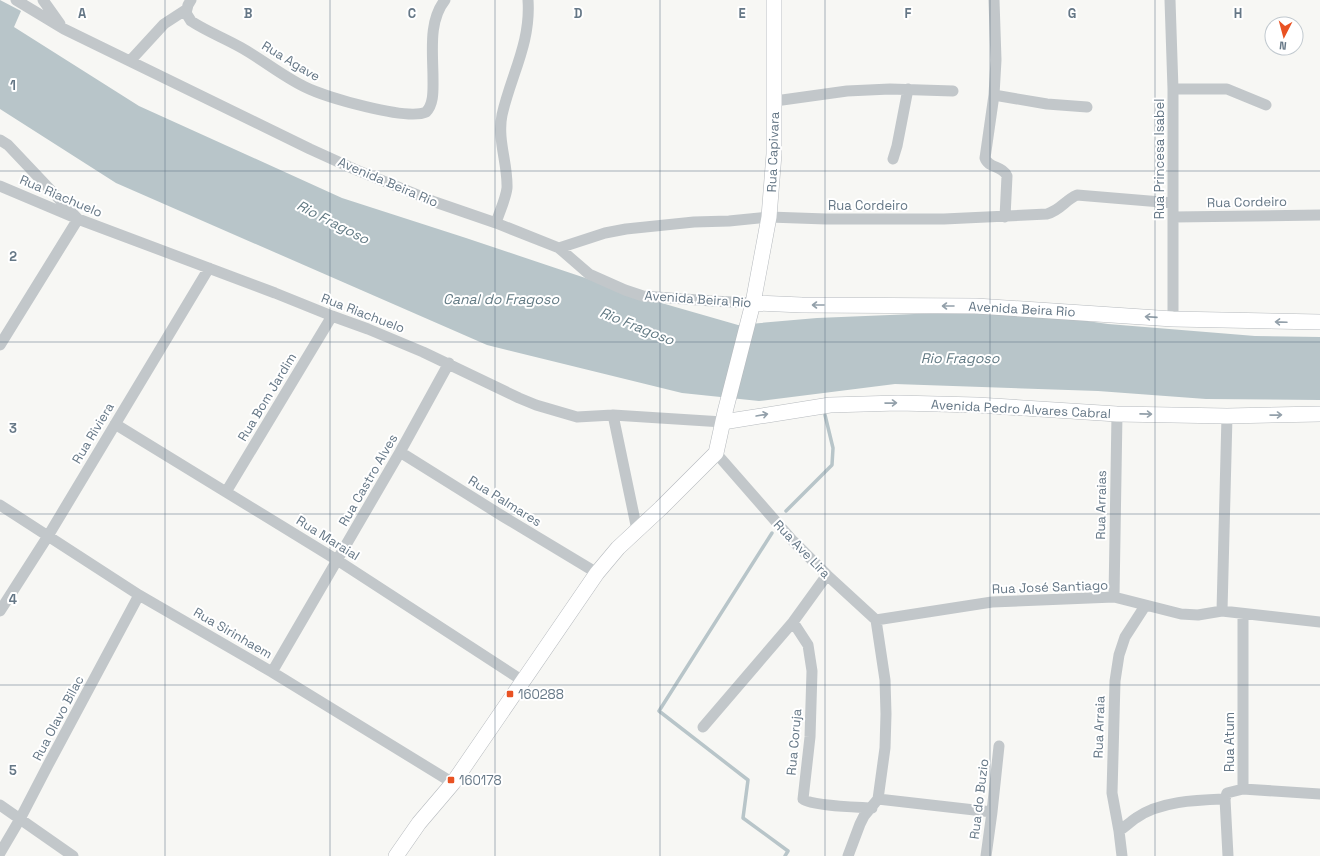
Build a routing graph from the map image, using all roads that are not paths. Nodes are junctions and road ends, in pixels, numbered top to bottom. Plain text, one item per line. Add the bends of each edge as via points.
1 (43, 0) edge
2 (446, 0) edge
3 (528, 0) edge
4 (774, 0) edge
5 (994, 0) edge
6 (1170, 0) edge
7 (20, 2) edge
8 (189, 5) edge
9 (64, 29) junction
10 (130, 61) junction
11 (908, 89) junction
12 (1173, 89) junction
13 (953, 91) dead end
14 (994, 95) junction
15 (775, 101) junction
16 (1266, 105) dead end
17 (1087, 107) dead end
18 (0, 140) edge
19 (893, 159) dead end
20 (0, 186) edge
21 (1173, 203) junction
22 (1320, 215) edge
23 (769, 217) junction
24 (1005, 217) junction
25 (1174, 217) junction
26 (78, 219) junction
27 (496, 223) junction
28 (559, 248) junction
29 (209, 268) junction
30 (753, 303) junction
31 (332, 316) junction
32 (1173, 319) junction
33 (1320, 322) edge
34 (0, 345) edge
35 (448, 364) junction
36 (1117, 414) junction
37 (1320, 414) edge
38 (613, 416) junction
39 (1227, 416) junction
40 (724, 417) junction
41 (115, 424) junction
42 (400, 452) junction
43 (716, 453) junction
44 (226, 492) junction
45 (0, 505) edge
46 (637, 530) junction
47 (48, 536) junction
48 (337, 560) junction
49 (596, 572) junction
50 (827, 575) junction
51 (139, 596) junction
52 (1114, 598) junction
53 (1145, 606) junction
54 (0, 611) edge
55 (1222, 611) junction
56 (1243, 614) junction
57 (876, 620) junction
58 (793, 622) junction
59 (1320, 622) edge
60 (272, 672) junction
61 (523, 681) junction
62 (703, 727) dead end
63 (998, 746) dead end
64 (453, 783) junction
65 (1243, 789) junction
66 (1320, 794) edge
67 (1225, 799) junction
68 (875, 804) junction
69 (0, 805) edge
70 (992, 812) junction
71 (20, 819) junction
72 (1119, 832) junction
73 (0, 852) edge
74 (73, 856) edge
75 (396, 856) edge
76 (848, 856) edge
77 (986, 856) edge
78 (1122, 856) edge
79 (1228, 856) edge

1 - 9 street, Avenida Beira Rio
2 - 8 street, Rua Agave via 437,13 433,31 433,86 429,109 416,114 382,110 317,93 294,82 242,48 193,23 186,16
3 - 27 street via 529,17 523,48 502,116 500,138 507,189
4 - 15 main road, Rua Capivara
5 - 14 street
6 - 12 street, Rua Princesa Isabel
7 - 9 street, Avenida Beira Rio
8 - 10 street via 164,24
9 - 10 street, Avenida Beira Rio
10 - 27 street, Avenida Beira Rio via 348,166 435,202
11 - 13 street
11 - 15 street via 847,91
11 - 19 street
12 - 16 street via 1227,89
12 - 21 street, Rua Princesa Isabel
14 - 17 street via 1048,104
14 - 24 street via 985,158 987,163 1004,171 1007,176
15 - 23 main road, Rua Capivara
18 - 26 street via 13,150
20 - 26 street, Rua Riachuelo
21 - 24 street, Rua Cordeiro via 1078,194 1058,210 1047,214
21 - 25 street, Rua Princesa Isabel
22 - 25 street, Rua Cordeiro
23 - 24 street, Rua Cordeiro
23 - 28 street, Rua Cordeiro via 626,229
23 - 30 main road, Rua Capivara
25 - 32 street, Rua Princesa Isabel
26 - 29 street, Rua Riachuelo
26 - 34 street
27 - 28 street, Avenida Beira Rio
28 - 30 street, Avenida Beira Rio via 589,274 643,296
29 - 31 street, Rua Riachuelo
29 - 41 street, Rua Riviera
32 -> 30 main road, Avenida Beira Rio via 976,306
30 - 40 main road
31 - 35 street, Rua Riachuelo
31 - 44 street, Rua Bom Jardim
33 -> 32 main road, Avenida Beira Rio
35 - 38 street, Rua Riachuelo via 536,405 577,417
35 - 42 street, Rua Castro Alves
36 -> 39 main road, Avenida Pedro Alvares Cabral
40 -> 36 main road, Avenida Pedro Alvares Cabral via 830,404 898,403
36 - 52 street, Rua Arraias
39 -> 37 main road, Avenida Pedro Alvares Cabral
38 - 40 street, Rua Riachuelo
38 - 46 street
39 - 55 street
40 - 43 main road
41 - 44 street, Rua Maraial
41 - 47 street, Rua Riviera
42 - 48 street, Rua Castro Alves
42 - 49 street, Rua Palmares
43 - 46 main road
43 - 50 street, Rua Ave Lira via 777,525
44 - 48 street, Rua Maraial
45 - 47 street, Rua Sirinhaem
46 - 49 main road
47 - 51 street, Rua Sirinhaem
47 - 54 street, Rua Riviera
48 - 60 street, Rua Castro Alves
48 - 61 street, Rua Maraial
49 - 61 main road
50 - 57 street, Rua Ave Lira
50 - 58 street
51 - 60 street, Rua Sirinhaem
51 - 71 street, Rua Olavo Bilac
52 - 53 street, Rua José Santiago
52 - 57 street, Rua José Santiago via 992,602
53 - 55 street, Rua José Santiago via 1191,615
53 - 72 street, Rua Arraia via 1125,637 1115,681 1111,781
55 - 56 street, Rua José Santiago
56 - 59 street, Rua José Santiago
56 - 65 street, Rua Atum
57 - 68 street via 885,680 886,714 884,748
58 - 62 street
58 - 68 street, Rua Coruja via 808,645 812,671 810,737 803,799 827,804
60 - 64 street, Rua Sirinhaem
61 - 64 main road
63 - 70 street, Rua do Buzio
64 - 75 main road
65 - 66 street
65 - 67 street, Rua Atum via 1227,792
67 - 72 street via 1192,801 1157,808 1137,817
67 - 79 street
68 - 70 street
68 - 76 street via 864,816
69 - 71 street
70 - 77 street, Rua do Buzio
71 - 73 street, Rua Olavo Bilac
71 - 74 street
72 - 78 street, Rua Arraia

